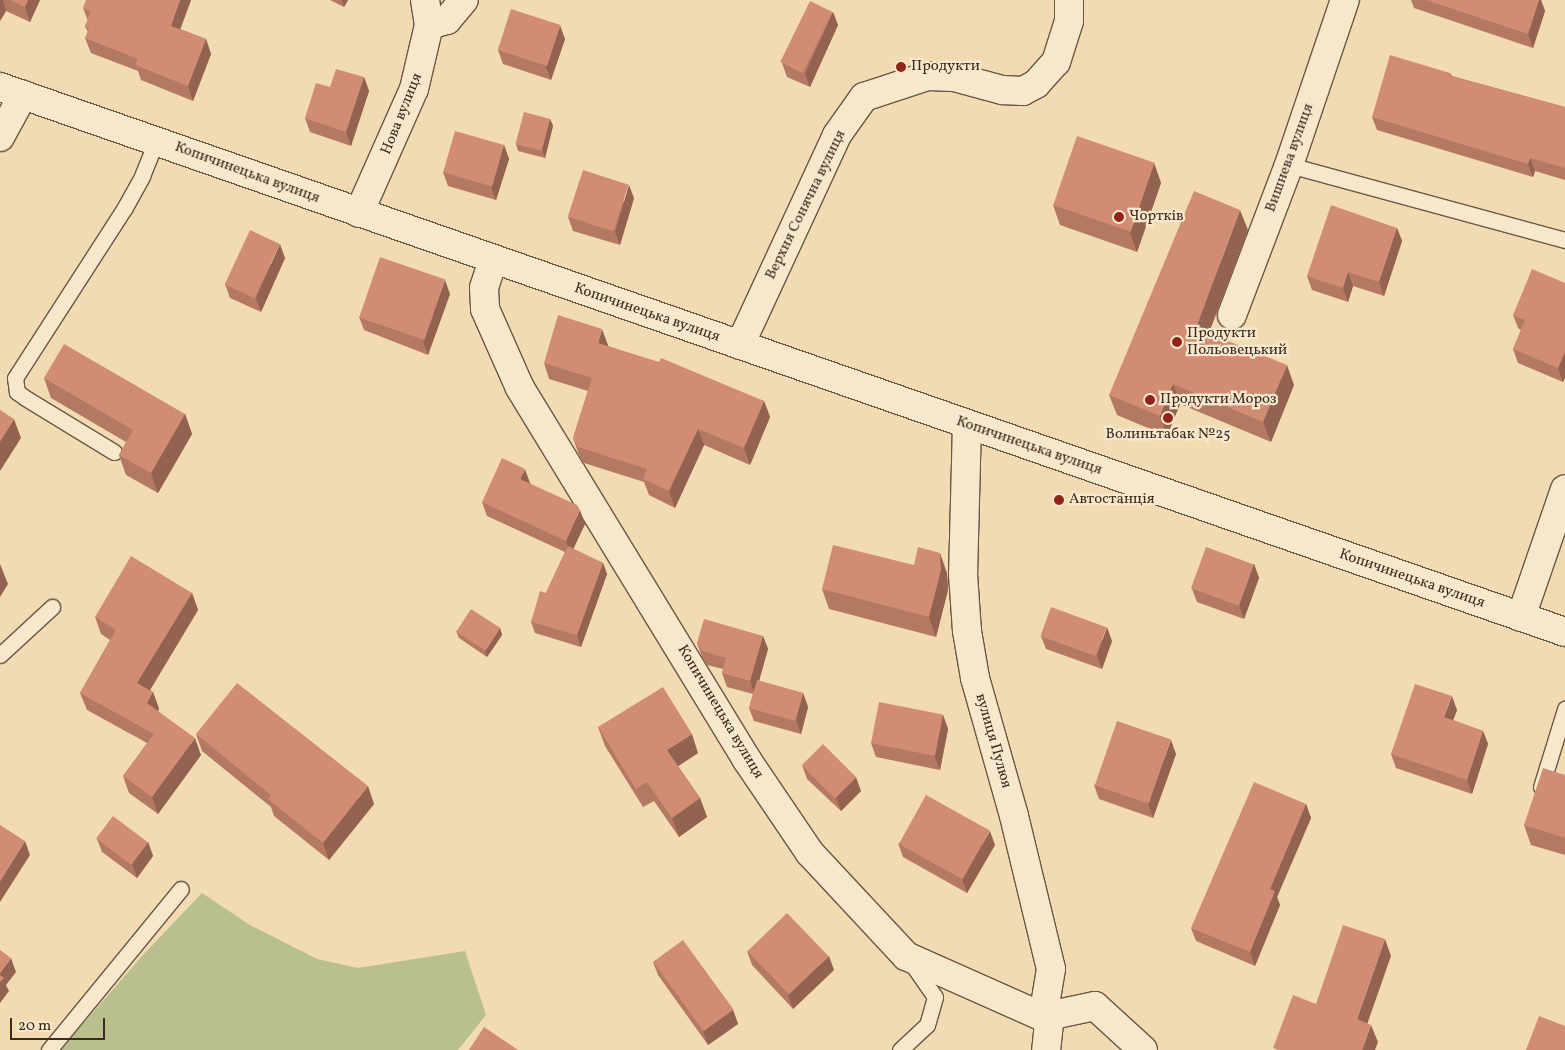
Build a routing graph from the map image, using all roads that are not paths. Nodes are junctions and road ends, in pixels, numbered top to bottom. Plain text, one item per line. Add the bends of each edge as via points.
1 (464, 0) edge
2 (1068, 0) edge
3 (1345, 0) edge
4 (427, 12) edge
5 (12, 91) edge
6 (0, 138) edge
7 (156, 140) junction
8 (1289, 165) junction
9 (359, 213) junction
10 (1565, 240) edge
11 (494, 260) junction
12 (1232, 315) dead end
13 (740, 345) junction
14 (968, 424) junction
15 (114, 452) dead end
16 (1565, 489) edge
17 (52, 607) dead end
18 (1521, 617) junction
19 (1565, 632) edge
20 (0, 655) edge
21 (1565, 709) edge
22 (1538, 798) edge
23 (181, 889) dead end
24 (906, 956) junction
25 (1043, 1017) junction
26 (49, 1050) edge
27 (900, 1050) edge
28 (1046, 1050) edge
29 (1143, 1050) edge

1 - 4 street, Нова вулиця via 447,20
2 - 13 street, Верхня Сонячна вулиця via 1069,21 1056,62 1041,79 1023,90 1002,90 954,78 928,76 864,97 837,135
3 - 8 street, Вишнева вулиця
4 - 9 street, Нова вулиця via 414,89
5 - 6 street
5 - 7 street, Копичинецька вулиця
7 - 9 street, Копичинецька вулиця
7 - 15 lane via 124,209 15,378 14,385 24,397
8 - 10 lane
8 - 12 street, Вишнева вулиця
9 - 11 street, Копичинецька вулиця
11 - 13 street, Копичинецька вулиця
11 - 24 street, Копичинецька вулиця via 484,288 486,309 520,388 747,760 810,854
13 - 14 street, Копичинецька вулиця
14 - 18 street, Копичинецька вулиця
14 - 25 street, вулиця Пулюя via 963,574 967,631 975,678 1052,969
16 - 18 street
17 - 20 lane
18 - 19 street, Копичинецька вулиця
21 - 22 lane
23 - 26 lane
24 - 25 street, Копичинецька вулиця
24 - 27 lane via 935,997 927,1026
25 - 28 street, вулиця Пулюя via 1049,1022
25 - 29 street via 1095,1006

